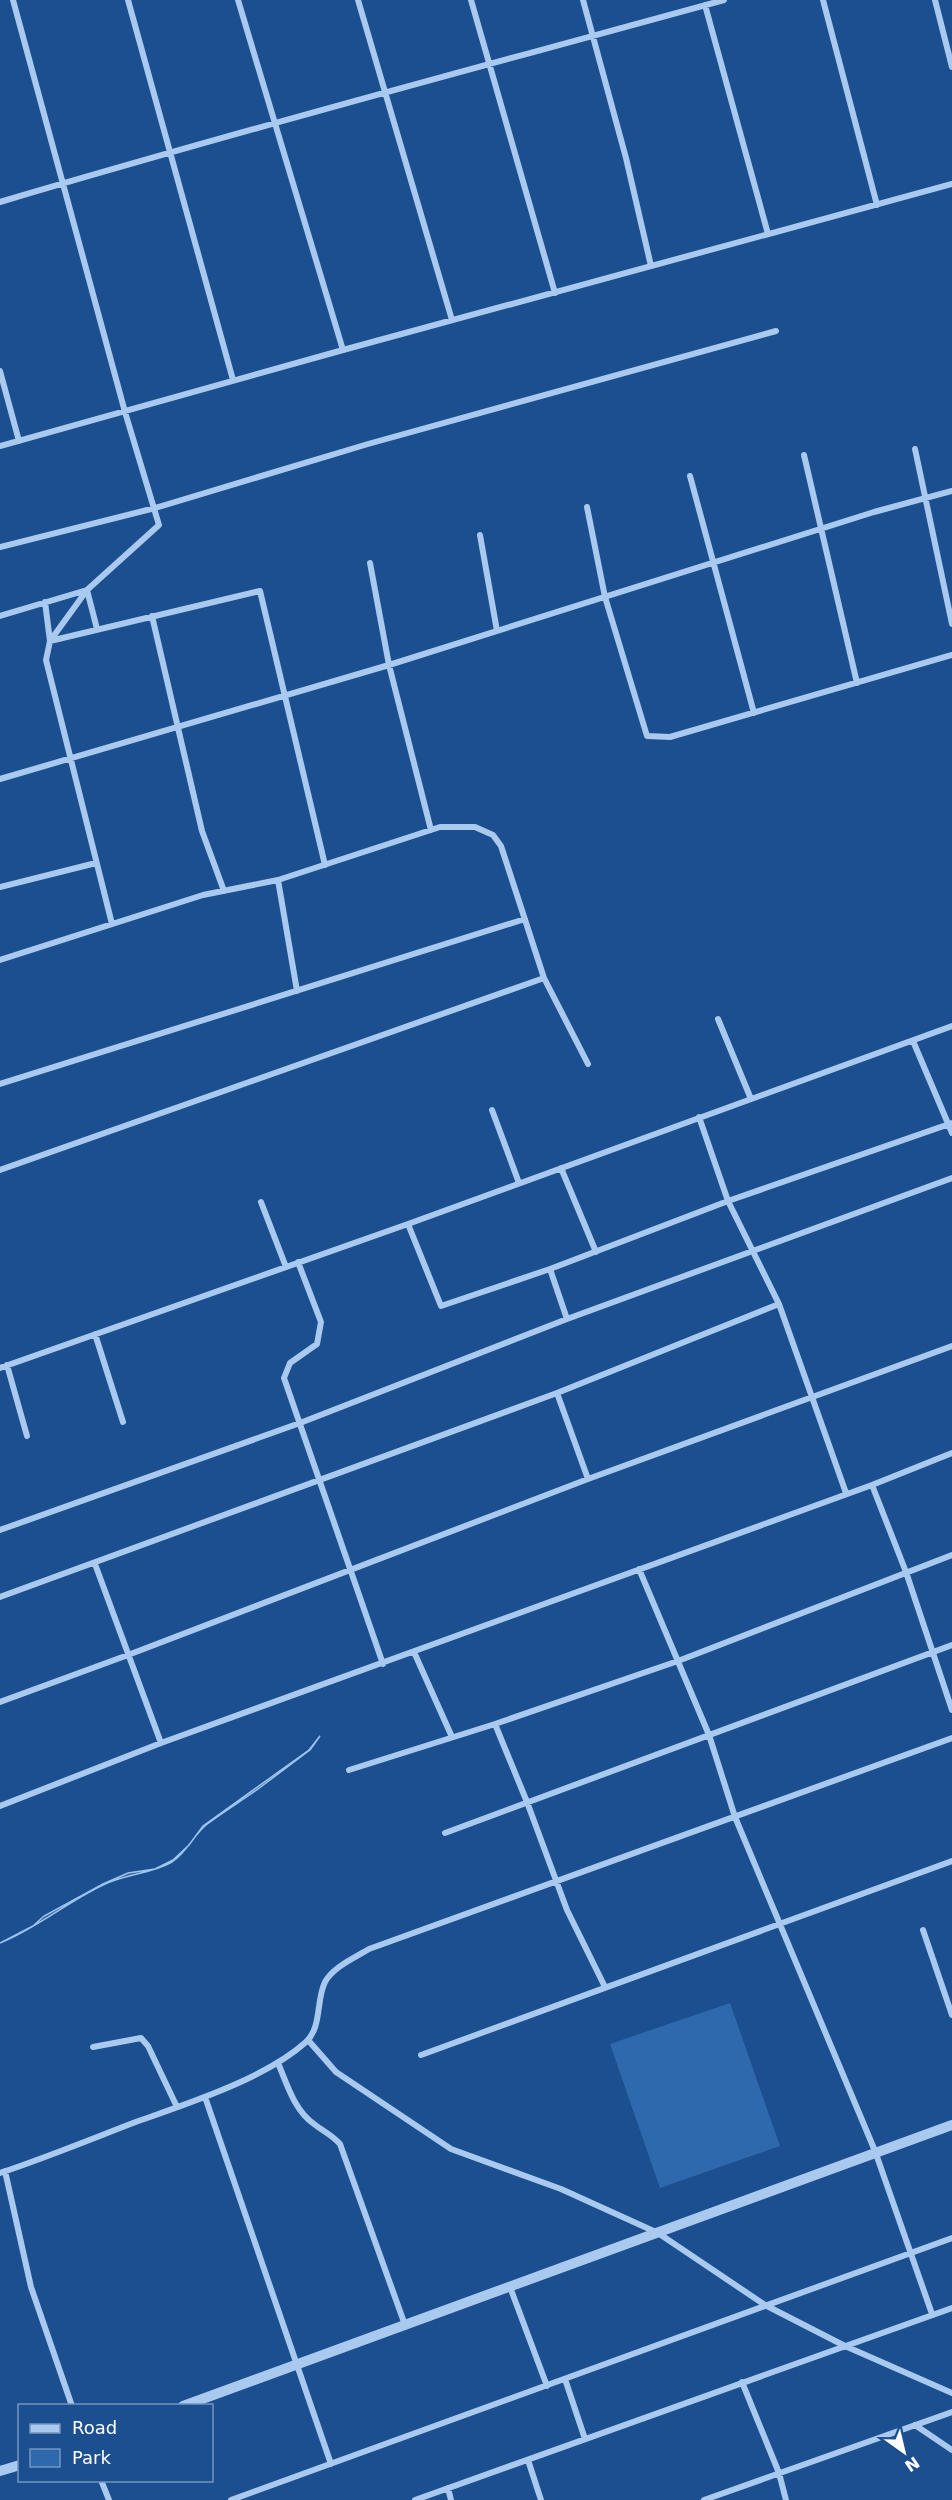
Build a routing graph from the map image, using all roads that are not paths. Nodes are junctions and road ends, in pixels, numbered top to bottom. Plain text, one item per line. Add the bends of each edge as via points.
1 (13, 0) edge
2 (128, 0) edge
3 (238, 0) edge
4 (358, 0) edge
5 (471, 0) edge
6 (583, 0) edge
7 (724, 0) edge
8 (823, 0) edge
9 (935, 0) edge
10 (705, 5) junction
11 (593, 36) junction
12 (951, 56) edge
13 (489, 65) junction
14 (952, 67) edge
15 (386, 94) junction
16 (276, 122) junction
17 (169, 153) junction
18 (63, 183) junction
19 (952, 184) edge
20 (0, 202) edge
21 (877, 205) junction
22 (768, 234) junction
23 (651, 266) junction
24 (555, 293) junction
25 (452, 320) junction
26 (776, 332) dead end
27 (343, 350) junction
28 (0, 371) edge
29 (233, 380) junction
30 (125, 412) junction
31 (19, 441) junction
32 (0, 446) edge
33 (915, 448) dead end
34 (804, 455) dead end
35 (690, 476) dead end
36 (952, 491) edge
37 (925, 498) junction
38 (586, 507) dead end
39 (155, 508) junction
40 (821, 528) junction
41 (480, 535) dead end
42 (0, 547) edge
43 (370, 563) dead end
44 (712, 563) junction
45 (87, 590) junction
46 (605, 597) junction
47 (45, 602) junction
48 (0, 616) edge
49 (152, 616) junction
50 (952, 624) edge
51 (97, 630) junction
52 (497, 630) junction
53 (50, 641) junction
54 (952, 655) edge
55 (389, 664) junction
56 (857, 683) junction
57 (284, 696) junction
58 (754, 712) junction
59 (177, 728) junction
60 (72, 760) junction
61 (0, 779) edge
62 (431, 830) junction
63 (96, 863) junction
64 (326, 865) junction
65 (278, 880) junction
66 (0, 887) edge
67 (224, 891) junction
68 (525, 919) junction
69 (111, 924) junction
70 (0, 960) edge
71 (544, 978) junction
72 (297, 991) junction
73 (718, 1019) dead end
74 (952, 1026) edge
75 (913, 1041) junction
76 (588, 1064) dead end
77 (0, 1084) edge
78 (751, 1099) junction
79 (492, 1110) dead end
80 (699, 1118) junction
81 (950, 1124) edge
82 (952, 1133) edge
83 (561, 1168) junction
84 (0, 1170) edge
85 (952, 1178) edge
86 (519, 1184) junction
87 (728, 1201) junction
88 (261, 1202) dead end
89 (408, 1224) junction
90 (753, 1251) junction
91 (596, 1252) junction
92 (298, 1262) junction
93 (286, 1267) junction
94 (550, 1269) junction
95 (779, 1304) junction
96 (567, 1319) junction
97 (95, 1334) junction
98 (952, 1346) edge
99 (8, 1365) junction
100 (0, 1368) edge
101 (557, 1394) junction
102 (813, 1397) junction
103 (123, 1422) dead end
104 (300, 1423) junction
105 (27, 1436) dead end
106 (952, 1453) edge
107 (588, 1479) junction
108 (320, 1480) junction
109 (872, 1485) junction
110 (846, 1493) junction
111 (0, 1530) edge
112 (952, 1555) edge
113 (95, 1564) junction
114 (639, 1569) junction
115 (350, 1570) junction
116 (906, 1572) junction
117 (0, 1597) edge
118 (952, 1645) edge
119 (414, 1652) junction
120 (933, 1652) junction
121 (128, 1655) junction
122 (678, 1661) junction
123 (383, 1664) junction
124 (0, 1702) edge
125 (952, 1710) edge
126 (495, 1724) junction
127 (709, 1735) junction
128 (452, 1737) junction
129 (952, 1738) edge
130 (161, 1743) junction
131 (349, 1770) dead end
132 (527, 1803) junction
133 (0, 1806) edge
134 (735, 1817) junction
135 (445, 1833) dead end
136 (952, 1861) edge
137 (557, 1882) junction
138 (780, 1924) junction
139 (923, 1930) dead end
140 (605, 1987) junction
141 (952, 2014) edge
142 (308, 2040) junction
143 (93, 2047) dead end
144 (421, 2055) dead end
145 (278, 2063) junction
146 (205, 2097) junction
147 (177, 2107) junction
148 (952, 2125) edge
149 (875, 2151) junction
150 (2, 2172) edge
151 (658, 2233) junction
152 (952, 2238) edge
153 (909, 2253) junction
154 (510, 2287) junction
155 (765, 2305) junction
156 (952, 2308) edge
157 (932, 2314) junction
158 (405, 2325) junction
159 (845, 2346) junction
160 (297, 2364) junction
161 (565, 2379) junction
162 (742, 2382) junction
163 (547, 2386) junction
164 (952, 2392) edge
165 (71, 2404) edge
166 (188, 2404) edge
167 (952, 2412) edge
168 (915, 2425) junction
169 (585, 2439) junction
170 (940, 2442) junction
171 (952, 2442) edge
172 (952, 2450) edge
173 (528, 2460) junction
174 (331, 2464) junction
175 (18, 2466) edge
176 (0, 2471) edge
177 (778, 2474) junction
178 (101, 2482) edge
179 (448, 2488) junction
180 (109, 2500) edge
181 (231, 2500) edge
182 (416, 2500) edge
183 (452, 2500) edge
184 (541, 2500) edge
185 (704, 2500) edge
186 (786, 2500) edge

1 - 18 street
2 - 17 street
3 - 16 street
4 - 15 street
5 - 13 street
6 - 11 street
7 - 10 street
8 - 21 street
9 - 12 street
10 - 11 street
10 - 22 street
11 - 13 street
11 - 23 street
12 - 14 street
13 - 15 street
13 - 24 street
15 - 16 street
15 - 25 street
16 - 17 street
16 - 27 street
17 - 18 street
17 - 29 street
18 - 20 street
18 - 30 street
19 - 21 street
21 - 22 street
22 - 23 street
23 - 24 street
24 - 25 street
25 - 27 street
26 - 39 street via 368,444
27 - 29 street
28 - 31 street
29 - 30 street
30 - 31 street
30 - 39 street
31 - 32 street
33 - 37 street
34 - 40 street
35 - 44 street
36 - 37 street
37 - 40 street
37 - 50 street
38 - 46 street
39 - 42 street
39 - 45 street via 159,525
40 - 44 street
40 - 56 street
41 - 52 street
43 - 55 street
44 - 46 street
44 - 58 street
45 - 47 street
45 - 51 street
45 - 53 street
46 - 52 street
46 - 58 street via 647,736 670,737
47 - 48 street
47 - 53 street
49 - 51 street
49 - 57 street via 260,591
49 - 59 street
51 - 53 street
52 - 55 street
53 - 60 street via 46,660
54 - 56 street
55 - 57 street
55 - 62 street
56 - 58 street
57 - 59 street
57 - 64 street
59 - 60 street
59 - 67 street via 202,831
60 - 61 street
60 - 63 street
62 - 64 street
62 - 68 street via 475,827 493,835 501,846
63 - 66 street
63 - 69 street
64 - 65 street
65 - 67 street
65 - 72 street
67 - 69 street
68 - 71 street
68 - 72 street
69 - 70 street
71 - 76 street
71 - 84 street
72 - 77 street
73 - 78 street
74 - 75 street
75 - 78 street
75 - 81 street
78 - 80 street
79 - 86 street
80 - 83 street
80 - 87 street
81 - 82 street
81 - 87 street
83 - 86 street
83 - 91 street
85 - 90 street
86 - 89 street
87 - 90 street
87 - 91 street
88 - 93 street
89 - 92 street
89 - 94 street via 441,1306
90 - 95 street
90 - 96 street
91 - 94 street
92 - 93 street
92 - 104 street via 321,1322 317,1344 290,1364 284,1378
93 - 97 street
94 - 96 street
95 - 101 street
95 - 102 street
96 - 104 street
97 - 99 street
97 - 103 street
98 - 102 street
99 - 100 street
99 - 105 street
101 - 107 street
101 - 108 street
102 - 107 street
102 - 110 street
104 - 108 street
104 - 111 street
106 - 109 street
107 - 115 street
108 - 113 street
108 - 115 street
109 - 110 street
109 - 116 street
110 - 114 street
112 - 116 street
113 - 117 street
113 - 121 street
114 - 119 street
114 - 122 street
115 - 121 street
115 - 123 street
116 - 120 street
116 - 122 street
118 - 120 street
119 - 123 street
119 - 128 street
120 - 125 street
120 - 127 street
121 - 124 street
121 - 130 street
122 - 126 street
122 - 127 street
123 - 130 street
126 - 128 street
126 - 132 street
127 - 132 street
127 - 134 street
128 - 131 street
129 - 134 street
130 - 133 street
132 - 135 street
132 - 137 street
134 - 137 street
134 - 138 street
136 - 138 street
137 - 140 street via 582,1944
137 - 142 street via 369,1949 345,1964 326,1979 316,2024
138 - 140 street
138 - 149 street
139 - 141 street
140 - 144 street
142 - 145 street
142 - 151 street via 336,2072 451,2148 561,2189
143 - 147 street via 141,2038
145 - 146 street
145 - 158 street via 298,2108 340,2144
146 - 147 street
146 - 160 street
147 - 150 street
148 - 149 street
149 - 151 street
149 - 153 street
150 - 165 street via 31,2287
151 - 154 street
151 - 155 street
152 - 153 street
153 - 155 street
153 - 157 street
154 - 158 street
154 - 163 street
155 - 159 street
155 - 161 street
156 - 157 street
157 - 159 street
158 - 160 street
159 - 162 street
159 - 164 street
160 - 166 street
160 - 174 street
161 - 163 street
161 - 169 street
162 - 169 street
162 - 177 street
163 - 174 street
167 - 168 street
168 - 170 street
168 - 177 street
169 - 173 street
170 - 171 street
170 - 172 street
173 - 179 street
173 - 184 street
174 - 181 street
175 - 176 street
177 - 185 street
177 - 186 street
178 - 180 street
179 - 182 street
179 - 183 street

